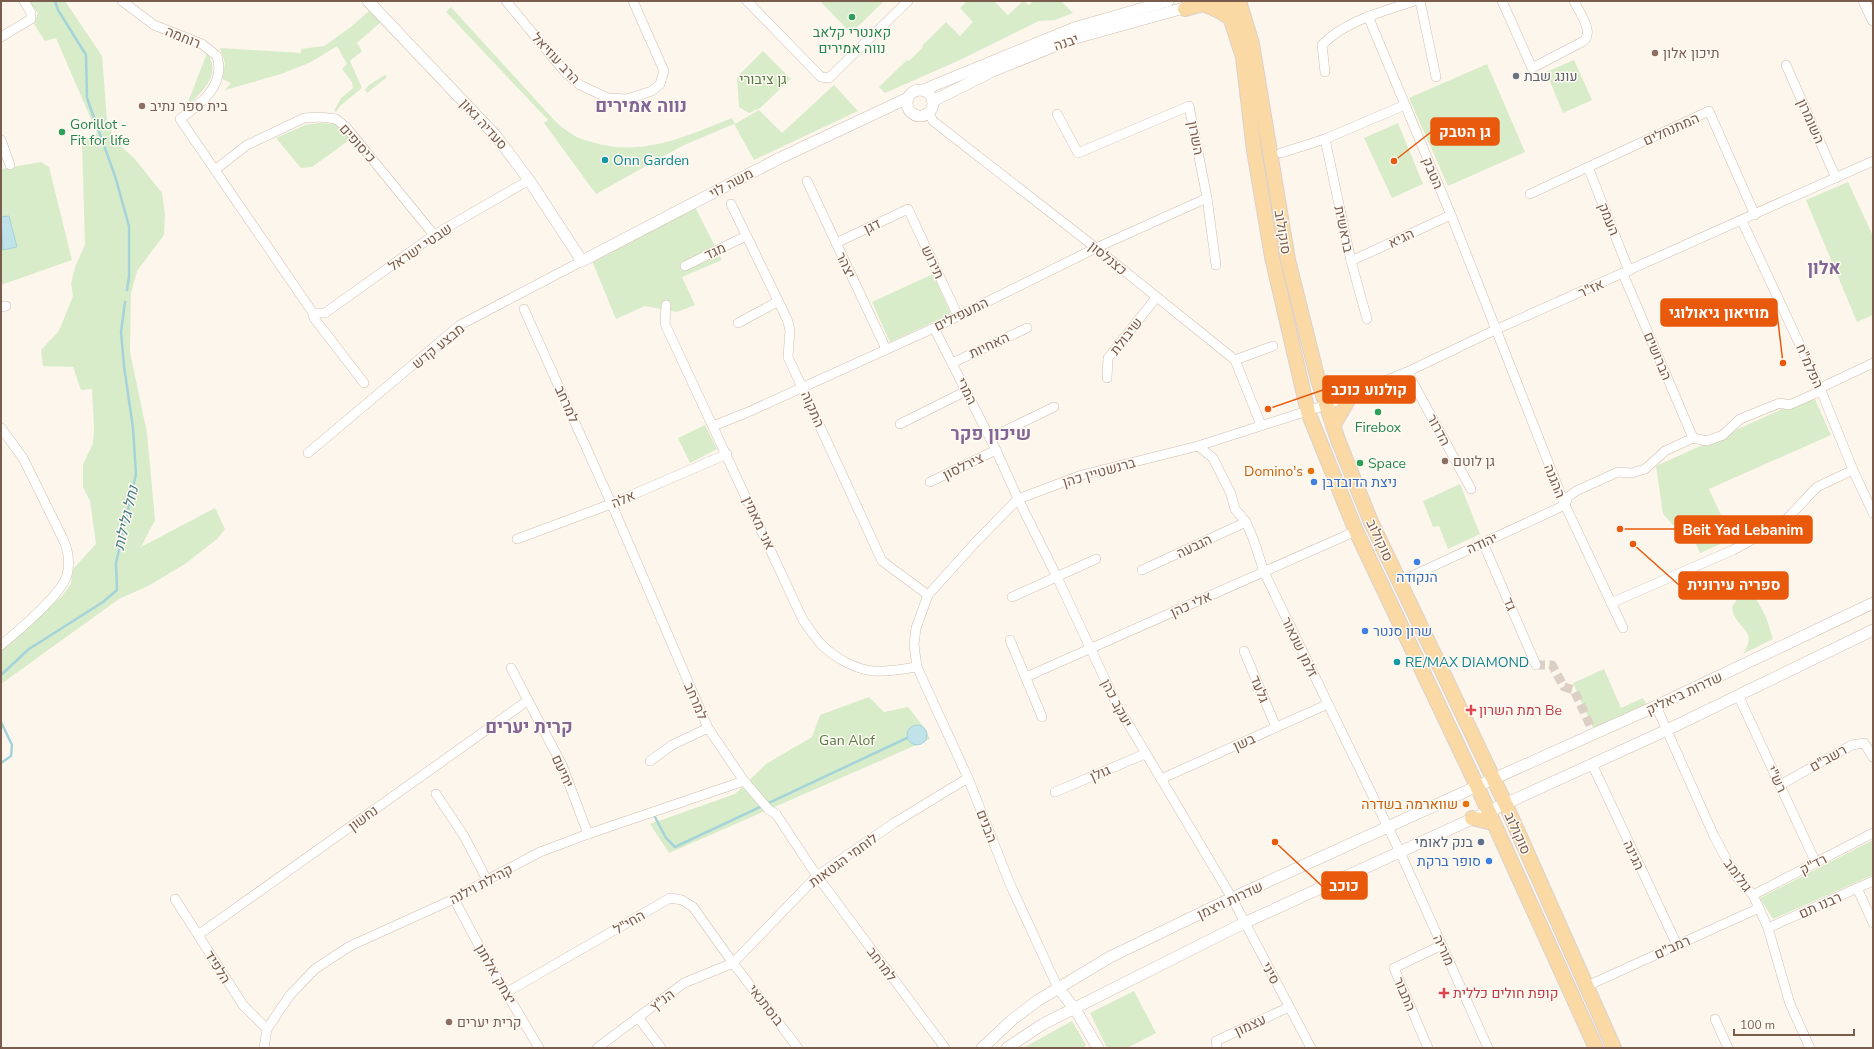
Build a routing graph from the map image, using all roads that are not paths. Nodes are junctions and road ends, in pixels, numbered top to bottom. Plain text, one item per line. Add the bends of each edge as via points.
1 (24, 1) edge
2 (122, 1) edge
3 (369, 1) edge
4 (506, 1) edge
5 (633, 1) edge
6 (747, 1) edge
7 (908, 1) edge
8 (1168, 1) edge
9 (1206, 1) edge
10 (1226, 1) edge
11 (1414, 1) edge
12 (1420, 1) edge
13 (1502, 1) edge
14 (1574, 1) edge
15 (1864, 1) edge
16 (1241, 8) edge
17 (1185, 9) junction
18 (1368, 16) junction
19 (1873, 20) edge
20 (1, 37) edge
21 (1786, 65) dead end
22 (1325, 72) dead end
23 (1436, 78) dead end
24 (923, 90) junction
25 (908, 98) junction
26 (934, 101) junction
27 (1405, 105) junction
28 (883, 109) junction
29 (913, 113) junction
30 (929, 113) junction
31 (1058, 114) dead end
32 (1325, 139) junction
33 (1, 140) edge
34 (1281, 153) dead end
35 (1873, 161) edge
36 (10, 165) dead end
37 (1588, 167) junction
38 (216, 169) junction
39 (1836, 178) junction
40 (529, 180) junction
41 (807, 181) dead end
42 (1530, 194) dead end
43 (1207, 198) junction
44 (731, 204) dead end
45 (908, 209) joint
46 (1451, 215) junction
47 (1755, 215) junction
48 (1742, 220) junction
49 (434, 235) junction
50 (746, 236) junction
51 (836, 243) junction
52 (1096, 248) junction
53 (582, 261) junction
54 (1350, 261) junction
55 (1216, 265) dead end
56 (685, 266) dead end
57 (1626, 273) junction
58 (1156, 298) junction
59 (777, 302) junction
60 (666, 305) dead end
61 (524, 309) dead end
62 (313, 313) junction
63 (958, 316) junction
64 (1367, 319) dead end
65 (738, 323) dead end
66 (934, 328) junction
67 (1027, 328) dead end
68 (1495, 330) junction
69 (1273, 346) dead end
70 (886, 350) junction
71 (1235, 360) junction
72 (952, 363) junction
73 (1873, 363) edge
74 (1407, 372) junction
75 (1107, 378) dead end
76 (364, 383) dead end
77 (803, 386) junction
78 (1820, 390) junction
79 (966, 391) junction
80 (1351, 395) junction
81 (1326, 405) junction
82 (1054, 407) dead end
83 (1308, 412) junction
84 (900, 424) dead end
85 (1262, 425) junction
86 (713, 426) junction
87 (1333, 426) junction
88 (1, 428) edge
89 (990, 438) junction
90 (1693, 438) junction
91 (1198, 446) junction
92 (996, 450) junction
93 (308, 453) dead end
94 (727, 454) junction
95 (1852, 470) junction
96 (930, 482) dead end
97 (1471, 489) dead end
98 (1018, 499) junction
99 (611, 504) junction
100 (1565, 505) junction
101 (1873, 513) edge
102 (1246, 522) junction
103 (1356, 531) junction
104 (518, 538) dead end
105 (1483, 543) junction
106 (1096, 559) dead end
107 (1142, 570) dead end
108 (1264, 572) junction
109 (1057, 577) junction
110 (1399, 582) junction
111 (928, 595) junction
112 (1012, 597) dead end
113 (1611, 603) junction
114 (1873, 603) edge
115 (1623, 628) dead end
116 (1873, 630) edge
117 (1010, 640) dead end
118 (1, 645) edge
119 (1091, 649) junction
120 (1244, 652) dead end
121 (1536, 665) dead end
122 (917, 667) junction
123 (511, 668) dead end
124 (1026, 677) junction
125 (1738, 695) junction
126 (528, 701) junction
127 (1328, 704) junction
128 (1656, 706) junction
129 (1042, 717) dead end
130 (1276, 727) junction
131 (708, 728) junction
132 (1667, 730) junction
133 (1145, 754) junction
134 (1873, 757) edge
135 (650, 761) dead end
136 (1592, 764) junction
137 (968, 778) junction
138 (1494, 778) junction
139 (1161, 780) junction
140 (744, 782) junction
141 (1780, 785) junction
142 (1477, 786) junction
143 (1055, 792) dead end
144 (436, 794) dead end
145 (1505, 803) junction
146 (1491, 817) junction
147 (1472, 818) joint
148 (1388, 827) junction
149 (1873, 833) edge
150 (588, 834) junction
151 (1400, 852) junction
152 (1816, 863) junction
153 (817, 876) junction
154 (487, 880) junction
155 (1873, 881) edge
156 (1857, 888) junction
157 (1753, 894) junction
158 (1232, 898) junction
159 (175, 899) dead end
160 (454, 899) junction
161 (1759, 908) junction
162 (1244, 923) junction
163 (1873, 923) edge
164 (1768, 928) junction
165 (198, 935) junction
166 (1442, 945) junction
167 (1677, 945) junction
168 (733, 963) junction
169 (1586, 986) junction
170 (1058, 988) junction
171 (507, 992) junction
172 (1289, 1007) junction
173 (1074, 1009) junction
174 (638, 1017) junction
175 (1715, 1019) dead end
176 (267, 1029) junction
177 (264, 1048) edge
178 (539, 1048) edge
179 (597, 1048) edge
180 (661, 1048) edge
181 (798, 1048) edge
182 (945, 1048) edge
183 (982, 1048) edge
184 (1007, 1048) edge
185 (1098, 1048) edge
186 (1217, 1048) edge
187 (1311, 1048) edge
188 (1428, 1048) edge
189 (1488, 1048) edge
190 (1596, 1048) edge
191 (1614, 1048) edge
192 (1728, 1048) edge
193 (1810, 1048) edge

1 - 20 street via 31,13 31,19
2 - 38 street, רוחמה via 154,26 202,44 217,56 220,68 210,93 203,103 180,119
3 - 40 street, סעדיה גאון via 496,136
4 - 5 street, הרב עוזיאל via 564,71 580,85 608,98 627,99 652,91 660,84 664,71
6 - 7 street via 821,77 829,78
8 - 24 street via 1074,28
9 - 17 street, יבנה
10 - 16 main road, סוקולוב
11 - 18 street
12 - 23 street
13 - 14 street via 1532,68 1587,38 1586,27
15 - 19 street
16 - 17 main road via 1220,11 1203,4
16 - 81 main road, סוקולוב via 1253,51 1288,260
16 - 83 main road, סוקולוב via 1243,57 1254,150 1272,257
17 - 26 street, יבנה via 1072,39 993,70
18 - 22 street via 1333,34 1322,45
18 - 27 street, הטבק
21 - 39 street, השומרון
24 - 25 street via 914,91
24 - 26 street via 930,94
25 - 28 street, משה לוי
25 - 29 street via 908,106
26 - 30 street
27 - 32 street
27 - 46 street, הטבק
28 - 29 street
28 - 53 street, משה לוי via 780,158
29 - 30 street via 921,116
30 - 52 street, כצנלסון via 932,121
31 - 43 street, השרון via 1078,153 1189,106
32 - 34 street
32 - 54 street, בראשית
33 - 36 street
35 - 39 street, אז"ר
37 - 42 street, המתנחלים
37 - 47 street, המתנחלים via 1709,112
37 - 57 street, העמק
38 - 49 street, כיסופים via 248,145 304,118 336,119 346,127
38 - 62 street
39 - 47 street, אז"ר
40 - 49 street, שבטי ישראל
40 - 53 street, סעדיה גאון
41 - 51 street, יצהר
43 - 52 street, המעפילים
43 - 55 street, השרון
44 - 50 street, התקוה
45 - 51 street, דגן
45 - 63 street, תירוש
46 - 54 street, הגיא
46 - 68 street, הטבק
47 - 48 street, אז"ר
48 - 57 street, אז"ר
48 - 78 street, הפלמ"ח
49 - 62 street, שבטי ישראל via 325,313
50 - 56 street, מגד
50 - 59 street, התקוה
51 - 70 street, יצהר
52 - 58 street, כצנלסון
52 - 63 street, המעפילים
53 - 93 street, מבצע קדש via 460,325
54 - 64 street, בראשית
57 - 68 street, אז"ר
57 - 90 street, הברושים
58 - 71 street, כצנלסון
58 - 75 street, שיבולת via 1108,358
59 - 65 street
59 - 77 street, התקוה via 790,330 788,357
60 - 86 street, אני מאמין via 665,324
61 - 99 street, למרחב
62 - 76 street via 314,318
63 - 66 street, המעפילים
66 - 70 street, המעפילים
66 - 72 street, המרי
67 - 72 street, האחיות
68 - 74 street, אז"ר
68 - 100 street, ההגנה
69 - 71 street
70 - 77 street, המעפילים
71 - 85 street, כצנלסון
72 - 79 street, המרי
73 - 78 street
74 - 80 street, אז"ר
74 - 97 street, הדרור
77 - 86 street, המעפילים
77 - 111 street, התקוה via 882,561
78 - 90 street via 1789,405 1780,403 1740,419 1723,435 1707,441
78 - 95 street, הפלמ"ח
79 - 84 street
79 - 89 street, המרי
80 - 81 street, אז"ר
80 - 87 main road
81 - 83 street, אז"ר
81 - 87 main road, סוקולוב
82 - 89 street, צירלסון
83 - 85 street, ברנשטיין כהן
83 - 103 main road, סוקולוב
85 - 91 street, ברנשטיין כהן
86 - 94 street, אני מאמין
87 - 110 main road, סוקולוב via 1371,522
88 - 118 street via 23,458 46,504 66,546 68,563 67,576 60,589
89 - 92 street, המרי
90 - 100 street via 1665,451 1644,469 1632,473 1618,472 1576,490 1568,497
91 - 98 street, ברנשטיין כהן via 1082,475
91 - 102 street, זלמן שנאור via 1213,458 1231,494 1235,509
92 - 96 street, צירלסון
92 - 98 street, המרי
94 - 99 street, אלה
94 - 122 street, אני מאמין via 803,620 822,645 838,658 871,671
95 - 101 street, הפלמ"ח
95 - 113 street via 1818,487 1784,523 1733,550
98 - 109 street, יעקב כהן
98 - 111 street, ברנשטיין כהן
99 - 104 street, אלה
99 - 131 street, למרחב
100 - 105 street, יהודה
100 - 113 street, ההגנה
102 - 107 street, הגבעה
102 - 108 street, זלמן שנאור
103 - 108 street, אלי כהן
103 - 142 main road, סוקולוב
105 - 110 street, יהודה
105 - 121 street, גד
106 - 109 street
108 - 119 street, אלי כהן
108 - 127 street, זלמן שנאור
109 - 112 street
109 - 119 street, יעקב כהן
110 - 138 main road, סוקולוב
111 - 122 street, הבנים via 916,628 914,645
113 - 115 street, ההגנה
114 - 128 street, שדרות ביאליק
116 - 125 street, שדרות ביאליק
117 - 124 street
119 - 124 street, אלי כהן
119 - 133 street, יעקב כהן via 1117,705
120 - 130 street, גלעד
122 - 137 street, הבנים
123 - 126 street, יחיעם
124 - 129 street
125 - 132 street, שדרות ביאליק
125 - 141 street, רש"י
126 - 150 street, יחיעם via 562,765
126 - 165 street, נחשון
127 - 130 street, בשן
127 - 148 street, זלמן שנאור
128 - 132 street, גולומב
128 - 138 street, שדרות ביאליק
130 - 139 street, בשן
131 - 135 street via 672,745
131 - 140 street, למרחב
132 - 136 street, שדרות ביאליק
132 - 157 street, גולומב via 1724,857 1735,875
133 - 139 street, יעקב כהן
133 - 143 street, גולן
134 - 141 street, רשב"ם via 1864,743 1852,745
136 - 145 street, שדרות ביאליק
136 - 167 street, הגינה
137 - 153 street, לוחמי הגטאות via 894,823
137 - 170 street, הבנים via 1010,884
138 - 142 street, שדרות ויצמן
138 - 145 main road, סוקולוב
139 - 158 street, יעקב כהן
140 - 150 street, קהילת וילנה
140 - 153 street, למרחב via 769,810 776,814
141 - 152 street, רש"י
142 - 146 main road, סוקולוב
142 - 148 street, שדרות ויצמן
144 - 154 street via 464,836
145 - 146 street
145 - 169 main road, סוקולוב
146 - 147 main road
146 - 190 main road, סוקולוב
147 - 151 street, שדרות ויצמן
148 - 151 street, זלמן שנאור
148 - 158 street, שדרות ויצמן
149 - 152 street, רד"ק
150 - 154 street, קהילת וילנה via 540,852
151 - 162 street, שדרות ויצמן
151 - 166 street, מוריה
152 - 157 street, רד"ק
153 - 168 street, לוחמי הגטאות
153 - 182 street, למרחב
154 - 160 street, קהילת וילנה
155 - 156 street, רבנו תם
156 - 163 street
156 - 164 street, רבנו תם
157 - 161 street, גולומב
158 - 162 street, סיני
158 - 170 street, שדרות ויצמן via 1110,957
159 - 165 street, הלפיד
160 - 171 street, יצחק אלחנן
160 - 176 street, קהילת וילנה via 350,946 315,969 290,995
161 - 164 street, גולומב
161 - 167 street, רמב"ם
162 - 172 street, סיני
162 - 173 street, שדרות ויצמן
164 - 193 street, גולומב via 1790,1004
165 - 176 street, הלפיד via 242,1005
166 - 188 street, התבור via 1394,968
166 - 189 street, מוריה
167 - 169 street, רמב"ם
168 - 171 street, החי"ל via 693,906 682,900 670,898
168 - 174 street, הנ"ץ via 684,983
168 - 181 street, בוסתנאי
169 - 191 main road, סוקולוב
170 - 173 street, הבנים
170 - 183 street, שדרות ויצמן via 1012,1020
171 - 178 street, יצחק אלחנן
172 - 186 street, עצמון via 1216,1042
172 - 187 street, סיני
173 - 184 street, שדרות ויצמן via 1043,1024
173 - 185 street, הבנים
174 - 179 street, הנ"ץ
174 - 180 street
175 - 192 street
176 - 177 street, קהילת וילנה

